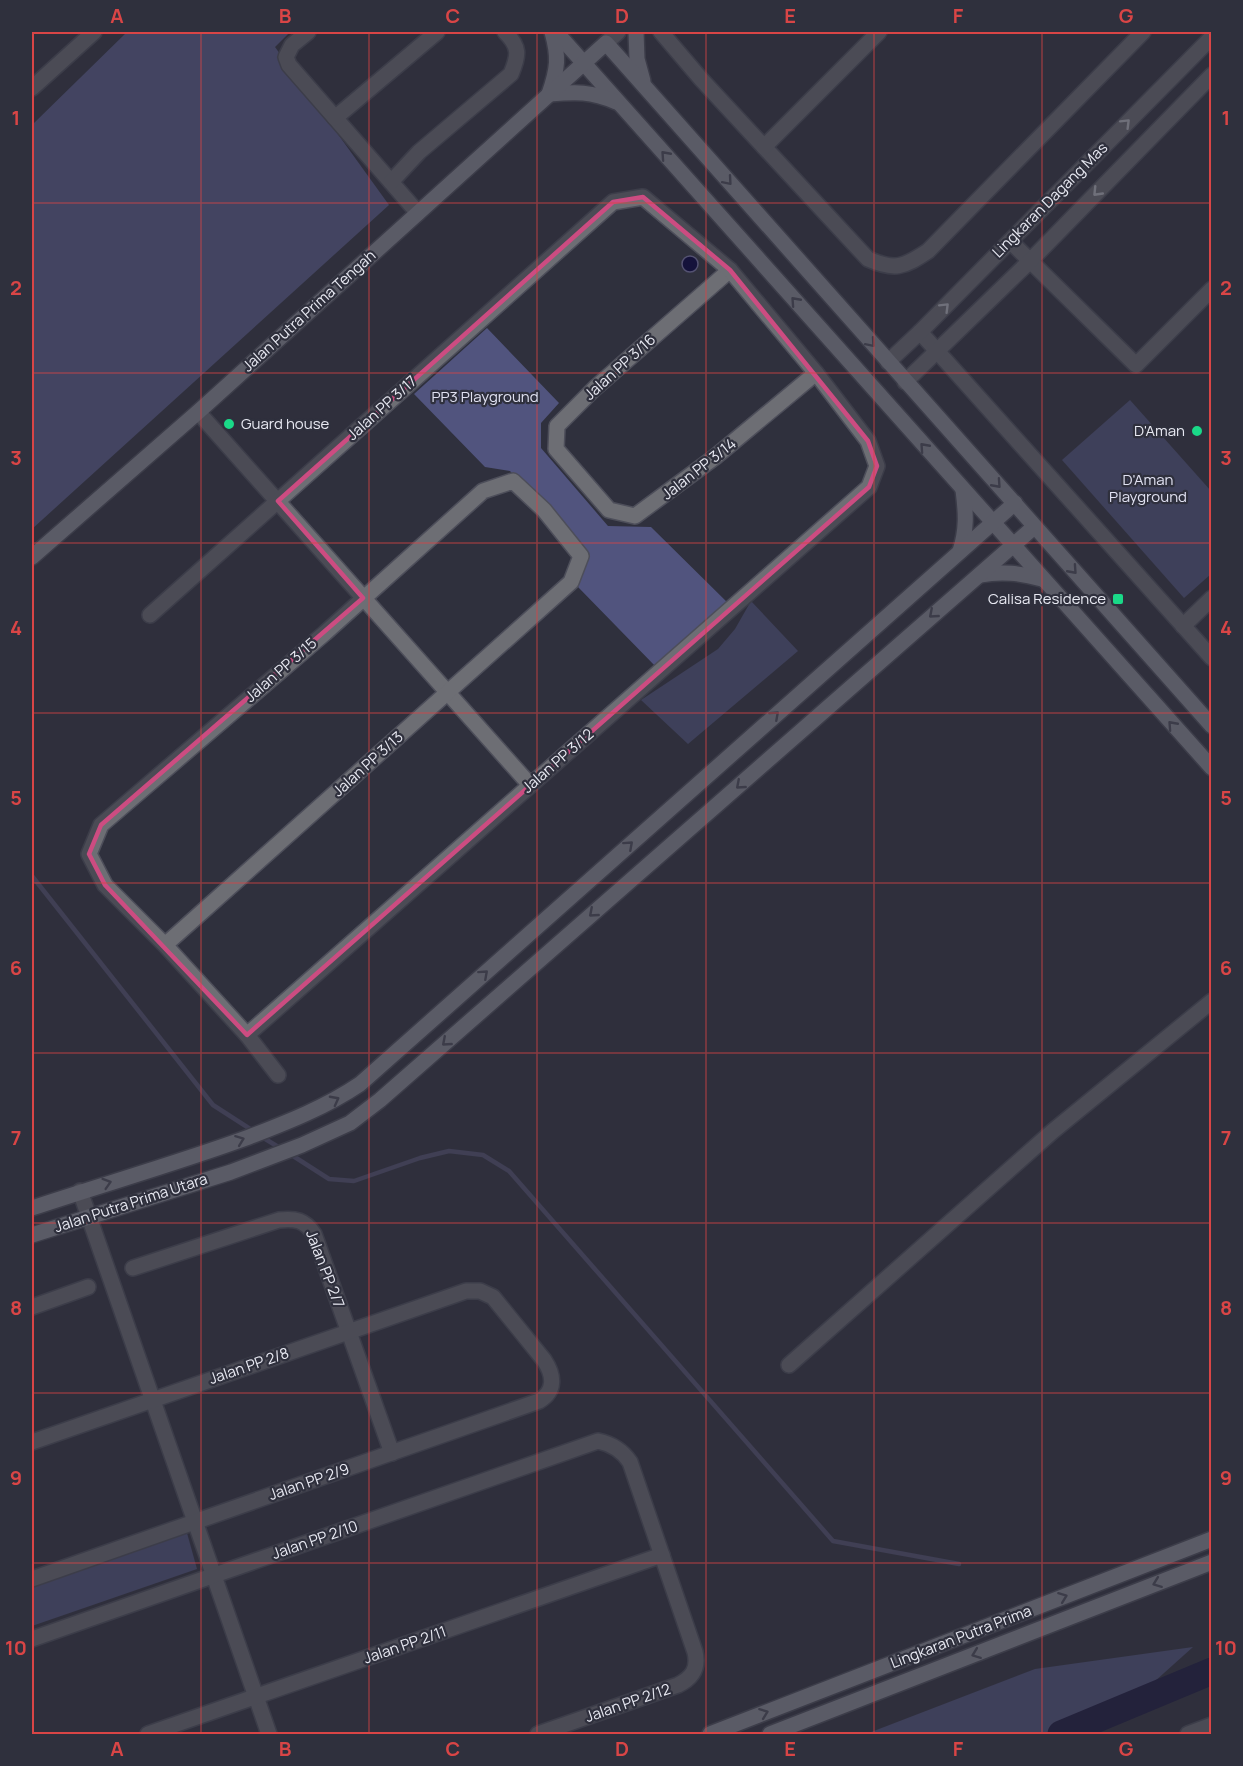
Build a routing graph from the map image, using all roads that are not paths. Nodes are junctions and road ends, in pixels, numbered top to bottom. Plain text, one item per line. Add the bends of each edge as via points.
1 (94, 32) edge
2 (308, 32) edge
3 (437, 32) edge
4 (505, 32) edge
5 (554, 32) edge
6 (618, 32) edge
7 (636, 32) edge
8 (661, 32) edge
9 (879, 32) edge
10 (1143, 32) edge
11 (1212, 37) edge
12 (606, 43) junction
13 (584, 63) junction
14 (1212, 75) edge
15 (645, 86) junction
16 (32, 88) edge
17 (549, 94) junction
18 (621, 104) junction
19 (335, 118) junction
20 (764, 147) junction
21 (391, 182) junction
22 (418, 213) junction
23 (1010, 241) junction
24 (1030, 261) junction
25 (730, 270) junction
26 (1212, 289) edge
27 (920, 332) junction
28 (937, 351) junction
29 (888, 362) junction
30 (816, 373) junction
31 (905, 382) junction
32 (198, 412) junction
33 (579, 476) joint
34 (483, 490) joint
35 (963, 490) junction
36 (278, 501) junction
37 (1014, 503) junction
38 (992, 523) junction
39 (1034, 527) junction
40 (1012, 546) junction
41 (960, 551) junction
42 (32, 558) edge
43 (978, 576) junction
44 (1042, 579) junction
45 (363, 598) junction
46 (1212, 598) edge
47 (150, 615) dead end
48 (1183, 626) junction
49 (1212, 658) edge
50 (448, 693) junction
51 (1212, 726) edge
52 (1212, 768) edge
53 (530, 785) junction
54 (165, 945) junction
55 (1212, 1001) edge
56 (247, 1035) junction
57 (278, 1075) dead end
58 (80, 1191) junction
59 (32, 1208) edge
60 (89, 1216) junction
61 (32, 1235) edge
62 (133, 1268) dead end
63 (88, 1287) dead end
64 (32, 1307) edge
65 (348, 1331) junction
66 (544, 1360) joint
67 (789, 1365) dead end
68 (153, 1399) junction
69 (32, 1442) edge
70 (392, 1453) junction
71 (195, 1522) junction
72 (1212, 1539) edge
73 (662, 1554) junction
74 (1212, 1562) edge
75 (214, 1575) junction
76 (32, 1579) edge
77 (32, 1639) edge
78 (256, 1696) junction
79 (1212, 1725) edge
80 (148, 1734) edge
81 (269, 1734) edge
82 (538, 1734) edge
83 (710, 1734) edge
84 (770, 1734) edge
85 (1188, 1734) edge

1 - 16 street
2 - 19 street via 292,45 286,57
3 - 19 street
4 - 21 street via 515,42 518,58 511,74 419,152
5 - 13 main road
5 - 17 main road via 558,69
6 - 12 street
7 - 15 main road via 637,59
8 - 20 street
9 - 20 street
10 - 20 street via 928,251 908,264 886,267 868,259
23 -> 11 street, Lingkaran Dagang Mas
12 - 13 main road, Jalan Putra Prima Tengah
12 - 15 main road
13 - 17 main road, Jalan Putra Prima Tengah
13 - 18 main road
14 -> 24 street, Lingkaran Dagang Mas
15 -> 29 main road
17 - 18 main road via 579,91
17 - 22 main road, Jalan Putra Prima Tengah
35 -> 18 main road
19 - 21 street
21 - 22 street
22 - 32 main road, Jalan Putra Prima Tengah
23 - 24 street
27 -> 23 street, Lingkaran Dagang Mas
24 - 26 street via 1137,365
24 - 28 street, Lingkaran Dagang Mas
25 - 30 street
25 - 33 street, Jalan PP 3/16 via 557,426 556,449
25 - 36 street, Jalan PP 3/17 via 643,197 613,202
27 - 28 street
27 - 29 street, Lingkaran Dagang Mas
28 - 31 street, Lingkaran Dagang Mas
28 - 48 street
29 - 31 main road
30 - 33 street, Jalan PP 3/14 via 716,457 635,516 609,510
30 - 53 street, Jalan PP 3/12 via 868,441 878,466 869,487
31 -> 37 main road
32 - 36 street
32 - 42 main road, Jalan Putra Prima Tengah
34 - 45 street, Jalan PP 3/15
34 - 50 street, Jalan PP 3/13 via 513,481 544,510 581,556 571,582
35 - 38 main road
35 - 41 main road via 967,517
36 - 45 street
36 - 47 street, Jalan PP 3/17
37 - 38 main road, Jalan Putra Prima Utara
37 - 39 main road
38 - 40 main road
38 - 41 main road, Jalan Putra Prima Utara
39 - 40 main road, Jalan Putra Prima Utara
39 -> 51 main road
40 - 43 main road, Jalan Putra Prima Utara
40 - 44 main road
58 -> 41 main road, Jalan Putra Prima Utara via 198,1156 282,1124 338,1099 360,1084
43 - 44 main road via 998,572
43 -> 60 main road, Jalan Putra Prima Utara via 380,1100 350,1122 231,1172
52 -> 44 main road
45 - 50 street
45 - 54 street, Jalan PP 3/15 via 101,825 88,854 105,885
46 - 48 street
48 - 49 street
50 - 53 street
50 - 54 street, Jalan PP 3/13
53 - 56 street, Jalan PP 3/12
54 - 56 street
55 - 67 street via 1053,1131
56 - 57 street
58 - 59 main road, Jalan Putra Prima Utara
58 - 60 street
60 - 61 main road, Jalan Putra Prima Utara
60 - 68 street
62 - 65 street, Jalan PP 2/7 via 292,1219 307,1224 314,1234
63 - 64 street
65 - 66 street, Jalan PP 2/8 via 466,1291 480,1291 494,1297
65 - 68 street, Jalan PP 2/8
65 - 70 street, Jalan PP 2/7
66 - 70 street, Jalan PP 2/9 via 552,1379 547,1396 539,1401
68 - 69 street, Jalan PP 2/8
68 - 71 street
70 - 71 street, Jalan PP 2/9
71 - 75 street
71 - 76 street, Jalan PP 2/9
83 -> 72 main road, Lingkaran Putra Prima
73 - 75 street, Jalan PP 2/10 via 630,1462 618,1449 598,1441
73 - 78 street, Jalan PP 2/11
73 - 82 street, Jalan PP 2/12 via 697,1660 690,1680
74 -> 84 main road, Lingkaran Putra Prima
75 - 77 street, Jalan PP 2/10
75 - 78 street
78 - 80 street, Jalan PP 2/11
78 - 81 street
79 - 85 street

